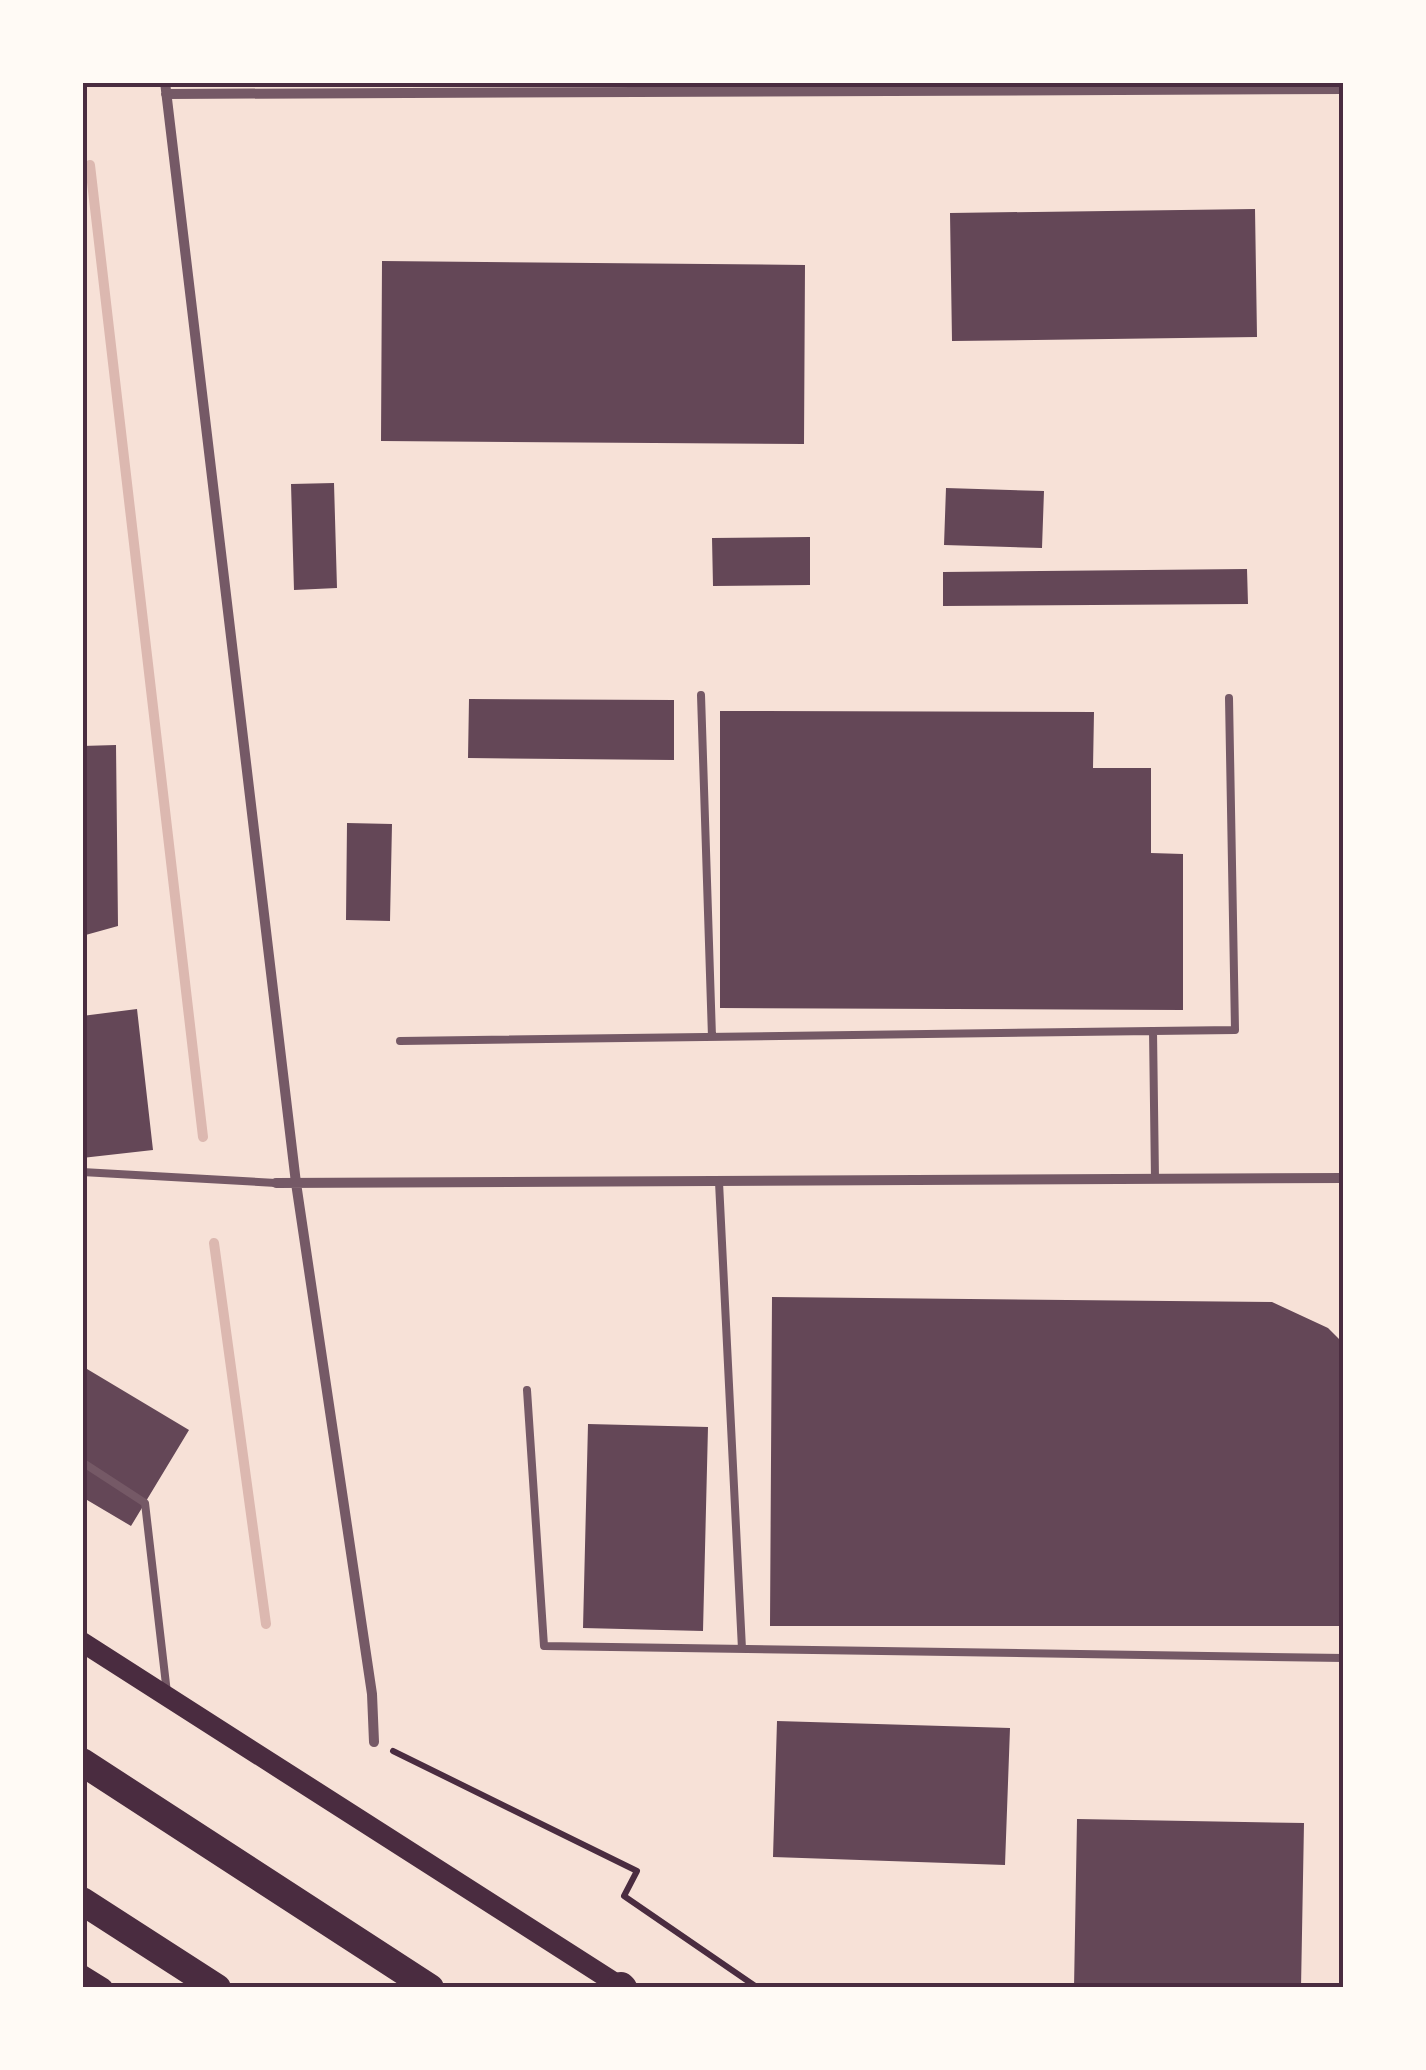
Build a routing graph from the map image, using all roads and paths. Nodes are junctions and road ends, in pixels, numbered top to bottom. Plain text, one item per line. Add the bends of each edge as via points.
1 (165, 88) edge
2 (1344, 89) edge
3 (702, 695) dead end
4 (1229, 698) dead end
5 (1153, 1031) junction
6 (712, 1037) junction
7 (400, 1041) dead end
8 (82, 1172) edge
9 (1344, 1178) edge
10 (1155, 1179) junction
11 (718, 1182) junction
12 (276, 1183) joint
13 (296, 1183) junction
14 (528, 1390) dead end
15 (82, 1462) edge
16 (82, 1642) edge
17 (742, 1649) junction
18 (1344, 1658) edge
19 (167, 1696) junction
20 (374, 1742) joint
21 (82, 1762) edge
22 (82, 1901) edge
23 (82, 1974) edge
24 (622, 1987) edge
25 (103, 1988) edge
26 (217, 1988) edge
27 (430, 1988) edge
28 (758, 1988) edge

1 - 2 street
1 - 13 street
3 - 6 lane
4 - 5 lane via 1235,1030
5 - 6 lane
5 - 10 lane
6 - 7 lane
8 - 12 lane
9 - 10 street
10 - 11 street
11 - 13 street
11 - 17 lane
12 - 13 street
13 - 20 street
14 - 17 lane via 544,1646
15 - 19 lane via 145,1503
16 - 19 main road
17 - 18 lane
19 - 24 main road
20 - 28 path via 637,1871 624,1896
21 - 27 highway
22 - 26 highway
23 - 25 main road

